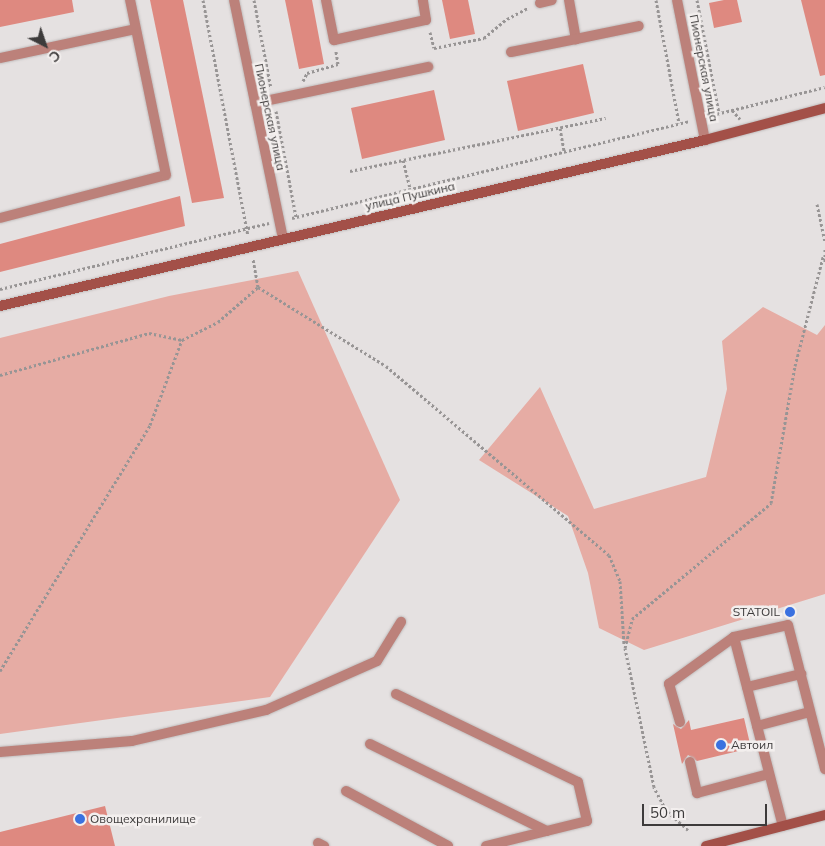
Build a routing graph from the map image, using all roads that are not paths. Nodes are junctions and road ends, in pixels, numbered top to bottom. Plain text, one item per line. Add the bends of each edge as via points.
1 (130, 0) edge
2 (234, 0) edge
3 (326, 0) edge
4 (422, 0) edge
5 (552, 0) edge
6 (569, 0) edge
7 (678, 0) edge
8 (540, 2) road end
9 (639, 26) dead end
10 (135, 29) junction
11 (576, 39) junction
12 (511, 52) dead end
13 (0, 58) edge
14 (428, 67) dead end
15 (255, 103) junction
16 (825, 108) edge
17 (705, 140) junction
18 (0, 218) edge
19 (283, 238) junction
20 (0, 306) edge
21 (401, 622) dead end
22 (734, 637) junction
23 (801, 674) junction
24 (747, 687) junction
25 (396, 694) dead end
26 (810, 712) junction
27 (680, 722) dead end
28 (757, 726) junction
29 (370, 744) dead end
30 (0, 752) edge
31 (690, 762) dead end
32 (825, 769) edge
33 (769, 774) junction
34 (346, 791) dead end
35 (825, 816) edge
36 (782, 826) junction
37 (547, 831) junction
38 (448, 846) edge
39 (486, 846) edge
40 (706, 846) edge

1 - 10 street
2 - 15 street, Пионерская улица
3 - 4 street via 334,40 426,20
5 - 8 street
6 - 11 street
7 - 17 street, Пионерская улица
9 - 11 street
10 - 13 street
10 - 18 street via 166,175
11 - 12 street
14 - 15 street
15 - 19 street, Пионерская улица
16 - 17 street, улица Пушкина
17 - 19 street, улица Пушкина
19 - 20 street, улица Пушкина
21 - 30 street via 377,661 266,710 132,741
22 - 23 street via 788,625
22 - 24 street
22 - 27 street via 669,684
23 - 24 street
23 - 26 street
24 - 28 street
25 - 37 street via 578,782 587,821
26 - 28 street
26 - 32 street
28 - 33 street
29 - 37 street
31 - 33 street via 697,792
33 - 36 street
34 - 38 street
35 - 36 street
36 - 40 street
37 - 39 street

